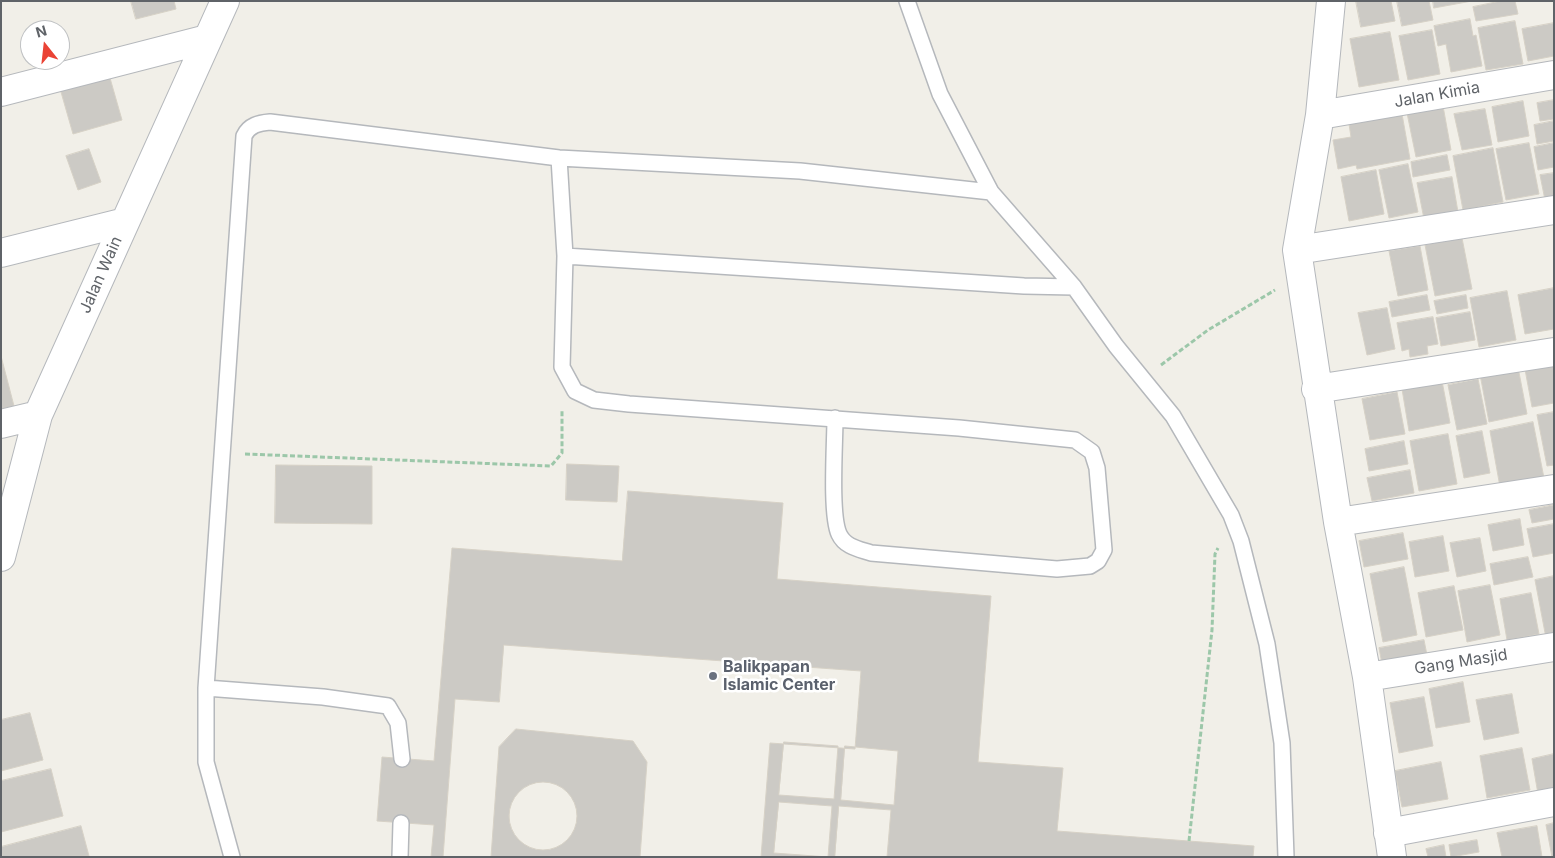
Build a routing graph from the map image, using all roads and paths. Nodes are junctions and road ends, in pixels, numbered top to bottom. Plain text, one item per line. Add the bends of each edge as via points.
1 (225, 1) edge
2 (907, 1) edge
3 (1331, 1) edge
4 (207, 39) junction
5 (1554, 75) edge
6 (1, 92) edge
7 (1320, 115) junction
8 (559, 158) junction
9 (991, 192) junction
10 (1554, 210) edge
11 (125, 222) junction
12 (1297, 250) junction
13 (1, 253) edge
14 (565, 256) junction
15 (1301, 278) junction
16 (1074, 287) junction
17 (1554, 352) edge
18 (562, 367) junction
19 (1143, 379) junction
20 (1316, 389) junction
21 (38, 415) junction
22 (835, 418) junction
23 (1, 424) edge
24 (222, 453) junction
25 (1554, 489) edge
26 (1231, 515) junction
27 (1338, 522) junction
28 (1, 557) edge
29 (1554, 648) edge
30 (1367, 677) junction
31 (206, 688) junction
32 (402, 758) dead end
33 (1554, 802) edge
34 (401, 823) dead end
35 (1189, 841) dead end
36 (1390, 845) edge
37 (232, 857) edge
38 (400, 857) edge
39 (1286, 857) edge

1 - 4 street, Jalan Wain
2 - 9 lane via 940,94
3 - 7 street
4 - 6 street
4 - 11 street, Jalan Wain
5 - 7 street, Jalan Kimia
7 - 12 street
8 - 9 lane via 800,171
8 - 14 lane
8 - 24 lane via 270,122 254,125 246,131
9 - 16 lane
10 - 12 street
11 - 13 street
11 - 21 street, Jalan Wain
12 - 15 street
14 - 16 lane
14 - 18 lane
15 - 19 path via 1268,293 1208,330
15 - 20 street
16 - 19 lane
17 - 20 street
18 - 22 lane via 575,391 594,400
18 - 24 path via 562,453 551,466
19 - 26 lane via 1173,416
20 - 27 street
21 - 23 street
21 - 28 street, Jalan Wain
22 - 22 lane via 1075,440 1092,452 1097,468 1104,550 1098,561 1090,566 1057,568 871,553 849,546 839,535 835,518
24 - 31 lane
25 - 27 street
26 - 35 path via 1215,554 1212,630
26 - 39 lane via 1241,541 1267,644 1282,743
27 - 30 street
29 - 30 street, Gang Masjid
30 - 36 street
31 - 32 lane via 324,696 388,706 398,723
31 - 37 lane via 206,762
33 - 36 street
34 - 38 lane

